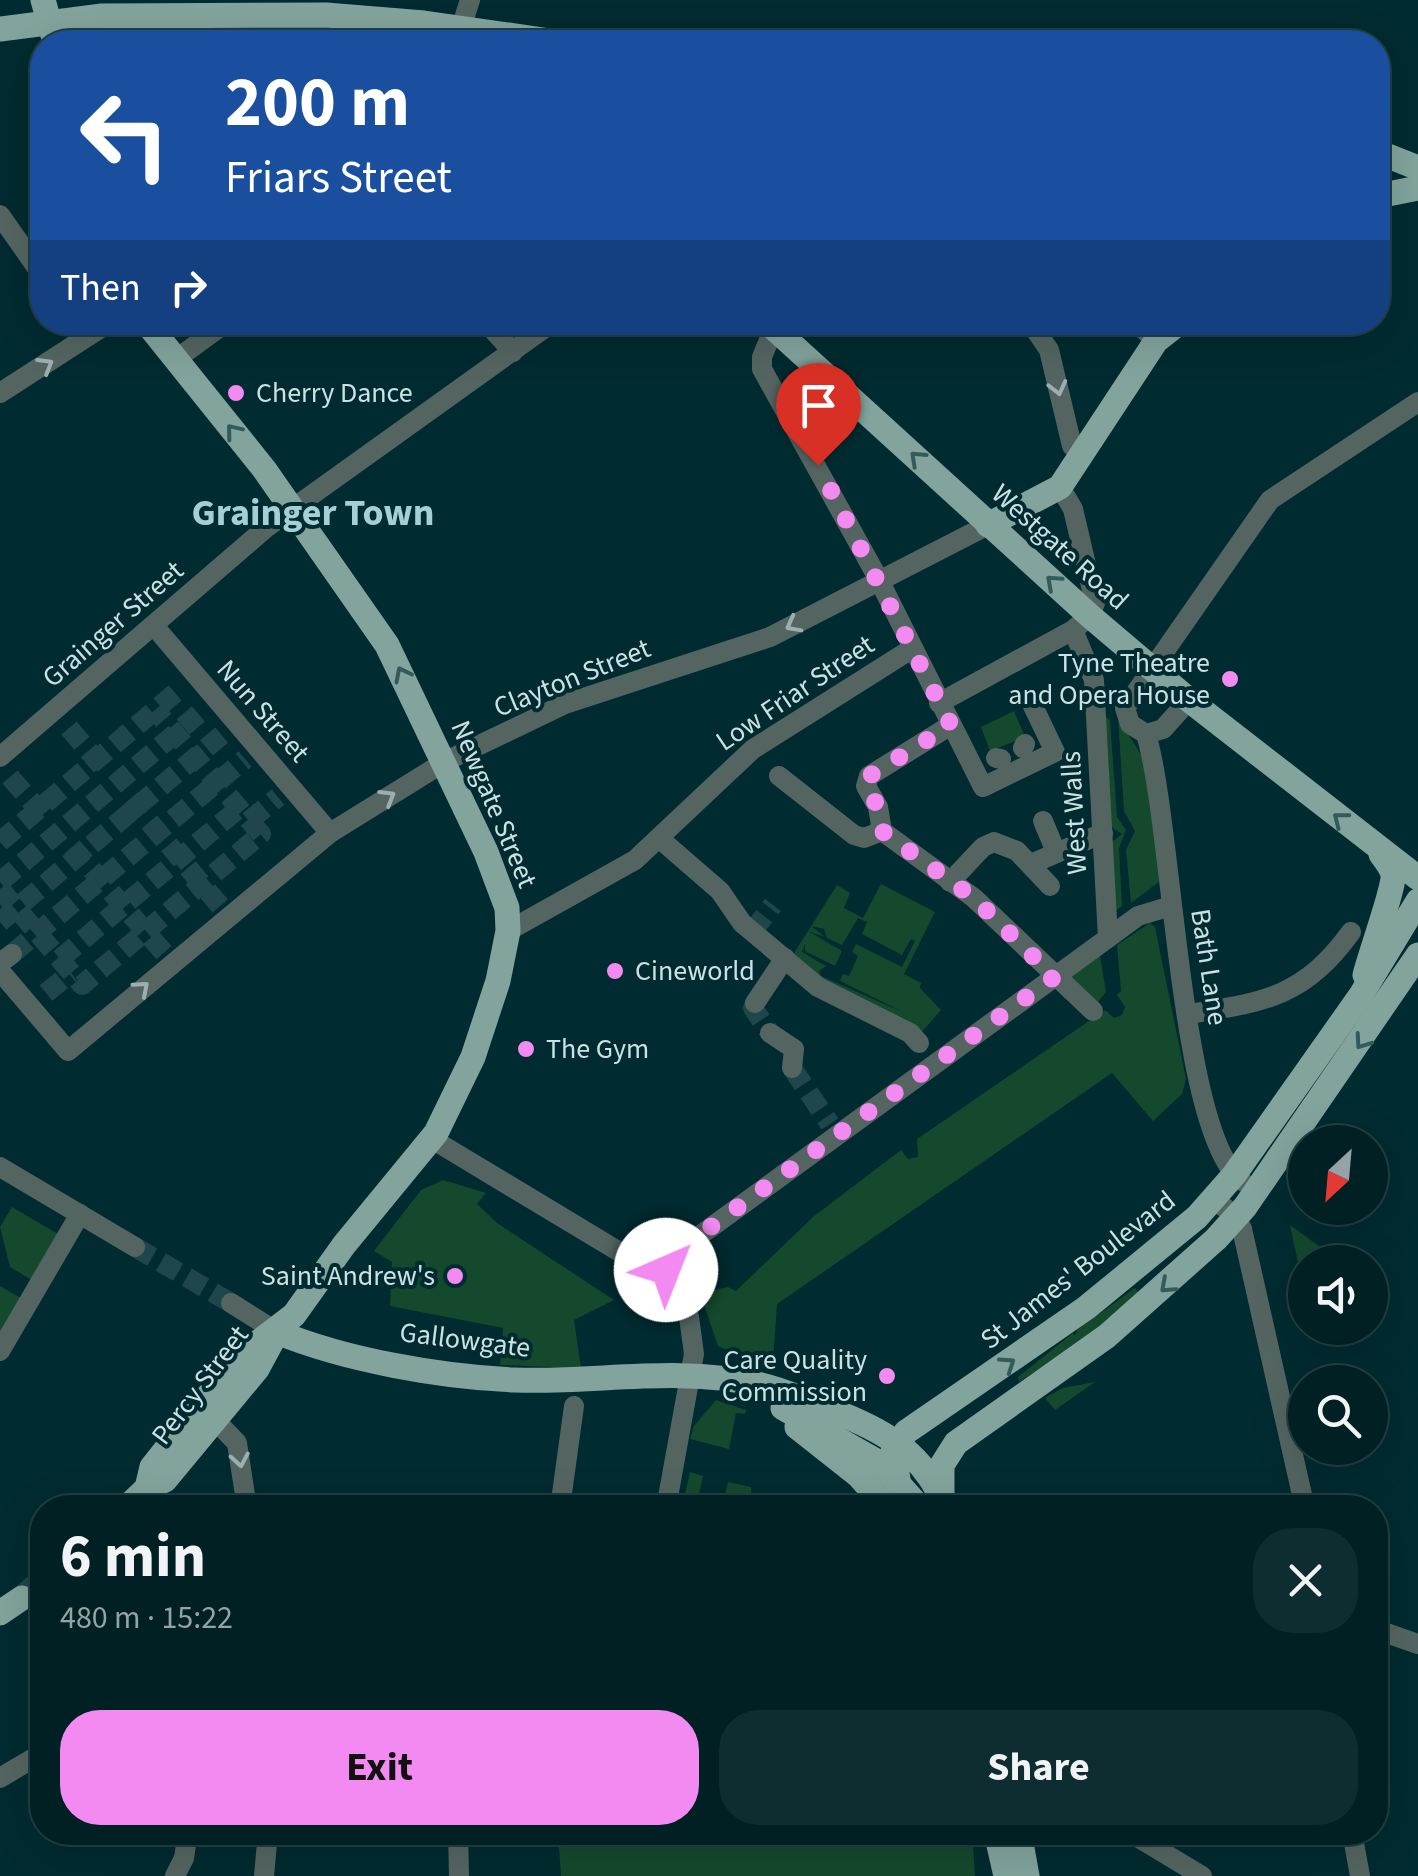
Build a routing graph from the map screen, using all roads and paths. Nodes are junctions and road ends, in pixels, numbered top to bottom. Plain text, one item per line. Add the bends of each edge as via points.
1 (470, 0) edge
2 (332, 8) edge
3 (49, 21) edge
4 (375, 21) edge
5 (462, 28) junction
6 (0, 30) edge
7 (472, 30) edge
8 (1390, 157) edge
9 (1418, 168) edge
10 (1418, 188) edge
11 (1390, 194) edge
12 (0, 215) edge
13 (30, 257) edge
14 (79, 335) edge
15 (156, 335) edge
16 (209, 335) edge
17 (497, 335) edge
18 (535, 335) edge
19 (768, 335) edge
20 (782, 335) edge
21 (1038, 335) edge
22 (1150, 335) edge
23 (1164, 335) edge
24 (1156, 341) junction
25 (512, 352) junction
26 (175, 360) junction
27 (0, 392) edge
28 (1418, 402) edge
29 (1082, 453) junction
30 (1060, 486) junction
31 (292, 508) junction
32 (988, 525) junction
33 (879, 580) junction
34 (1081, 623) junction
35 (154, 626) junction
36 (913, 648) junction
37 (1153, 669) junction
38 (1190, 700) junction
39 (939, 703) junction
40 (1033, 706) dead end
41 (47, 717) junction
42 (69, 728) tunnel mouth
43 (957, 728) junction
44 (0, 734) edge
45 (1146, 734) junction
46 (0, 757) edge
47 (446, 761) junction
48 (778, 776) dead end
49 (1042, 821) dead end
50 (882, 831) junction
51 (330, 832) junction
52 (1103, 833) junction
53 (660, 840) junction
54 (1376, 847) junction
55 (1056, 852) junction
56 (1031, 864) junction
57 (1418, 878) edge
58 (950, 882) junction
59 (1050, 886) dead end
60 (1418, 901) edge
61 (1170, 906) junction
62 (508, 931) junction
63 (1351, 932) dead end
64 (1108, 938) junction
65 (784, 958) junction
66 (1417, 958) edge
67 (4, 963) edge
68 (1054, 977) junction
69 (1361, 994) junction
70 (755, 1003) dead end
71 (1094, 1011) dead end
72 (1188, 1014) junction
73 (770, 1033) tunnel mouth
74 (927, 1054) junction
75 (792, 1068) tunnel mouth
76 (432, 1139) junction
77 (0, 1167) edge
78 (1234, 1176) junction
79 (1256, 1192) junction
80 (1214, 1199) junction
81 (80, 1214) junction
82 (1236, 1217) junction
83 (135, 1247) tunnel mouth
84 (666, 1270) junction
85 (230, 1303) tunnel mouth
86 (277, 1332) junction
87 (0, 1351) edge
88 (699, 1378) junction
89 (1021, 1392) junction
90 (752, 1394) junction
91 (574, 1406) dead end
92 (216, 1420) junction
93 (897, 1461) junction
94 (147, 1488) junction
95 (140, 1495) edge
96 (245, 1495) edge
97 (562, 1495) edge
98 (669, 1495) edge
99 (876, 1495) edge
100 (928, 1495) edge
101 (937, 1495) edge
102 (1302, 1495) edge
103 (22, 1598) tunnel mouth
104 (0, 1613) edge
105 (1388, 1634) edge
106 (1418, 1644) edge
107 (30, 1760) edge
108 (0, 1778) edge
109 (184, 1845) edge
110 (267, 1845) edge
111 (458, 1845) edge
112 (999, 1845) edge
113 (1021, 1845) edge
114 (1151, 1845) edge
115 (1354, 1845) edge
116 (176, 1876) edge
117 (264, 1876) edge
118 (459, 1876) edge
119 (1006, 1876) edge
120 (1027, 1876) edge
121 (1202, 1876) edge
122 (1360, 1876) edge

1 - 5 street
2 - 3 main road
2 - 4 main road
3 - 6 main road
4 - 5 main road
5 - 7 main road
8 - 9 main road
10 - 11 main road
12 - 13 street
27 -> 14 street
15 - 26 main road, Newgate Street
16 - 26 street
17 - 25 street
18 - 25 street, Grainger Street
19 - 33 street via 762,369
32 -> 20 main road, Westgate Road
21 -> 29 street via 1072,446
22 - 24 street
23 - 24 main road
24 - 29 main road
25 - 31 street, Grainger Street
31 -> 26 main road, Newgate Street
28 - 37 street via 1270,500
29 - 30 main road
30 - 32 main road
30 - 34 street, West Walls via 1073,509 1095,603
31 - 35 street, Grainger Street
47 -> 31 main road, Newgate Street via 387,645
32 - 33 street, Clayton Street
34 -> 32 main road, Westgate Road
33 - 36 street
33 -> 47 street, Clayton Street via 770,637 565,704
34 - 37 main road, Westgate Road
34 - 39 street
34 - 52 street, West Walls via 1094,680
35 - 41 street, Grainger Street
35 - 51 street, Nun Street via 189,681
36 - 39 street
36 - 53 street, Low Friar Street via 752,749
37 - 38 main road, Westgate Road
37 - 45 street, Bath Lane via 1126,708 1130,724
38 - 45 street via 1162,729
54 -> 38 main road, Westgate Road
39 - 43 street
40 - 43 street via 1055,752 1013,756 982,787
41 - 42 street
41 - 44 street
41 - 46 street, Grainger Street
43 - 50 street via 869,778
45 - 61 street, Bath Lane via 1159,779
51 -> 47 street, Clayton Street
47 - 62 main road, Newgate Street via 500,889
48 - 50 street via 854,835
49 - 55 street
50 - 58 street
67 -> 51 street, Clayton Street via 38,1000 68,1051 169,958
52 - 55 street
52 - 64 street, West Walls
53 - 62 street, Low Friar Street
53 - 65 street
54 - 57 main road, Westgate Road
54 - 69 main road via 1394,876
55 - 56 street
56 - 58 street via 1010,846 988,843
56 - 59 street
58 - 68 street
60 - 69 main road, St James' Boulevard
61 - 64 street via 1138,916
61 - 72 street, Bath Lane
62 - 76 main road, Newgate Street via 473,1057
63 - 72 street via 1316,974 1277,998
64 - 68 street
65 - 70 street
65 - 74 street via 818,987 910,1033
66 -> 79 main road
68 - 71 street
68 - 74 street
69 - 78 main road, St James' Boulevard
72 - 78 street, Bath Lane via 1216,1149
73 - 75 street via 794,1048
74 - 84 street via 672,1255
76 - 84 street via 624,1254
76 - 86 main road, Newgate Street
77 - 81 street
78 - 79 street, Bath Lane
78 - 80 main road, St James' Boulevard
79 - 82 main road
80 - 82 street
93 -> 80 main road, St James' Boulevard via 916,1423 1143,1265
81 - 83 street
81 - 87 street
82 -> 89 main road via 1143,1307
82 - 102 street
84 - 88 street via 692,1327
85 - 86 street
86 - 88 main road, Gallowgate via 329,1350 484,1377
86 - 92 main road, Percy Street
86 - 94 main road, Percy Street via 239,1357 152,1467
88 - 90 main road, Gallowgate
88 - 93 main road, Gallowgate via 779,1390
88 - 98 street
89 - 93 main road
89 - 101 main road via 950,1450
90 - 93 main road, Gallowgate
90 - 99 main road
91 - 97 street
92 - 94 main road, Percy Street via 165,1480
92 -> 96 street via 236,1443
93 - 100 main road, Gallowgate
94 - 95 main road, Percy Street
103 - 104 main road
105 - 106 street
107 - 108 street
109 - 116 street
110 - 117 street
111 - 118 street
112 - 119 main road
113 - 120 main road
114 - 121 street
115 - 122 street

